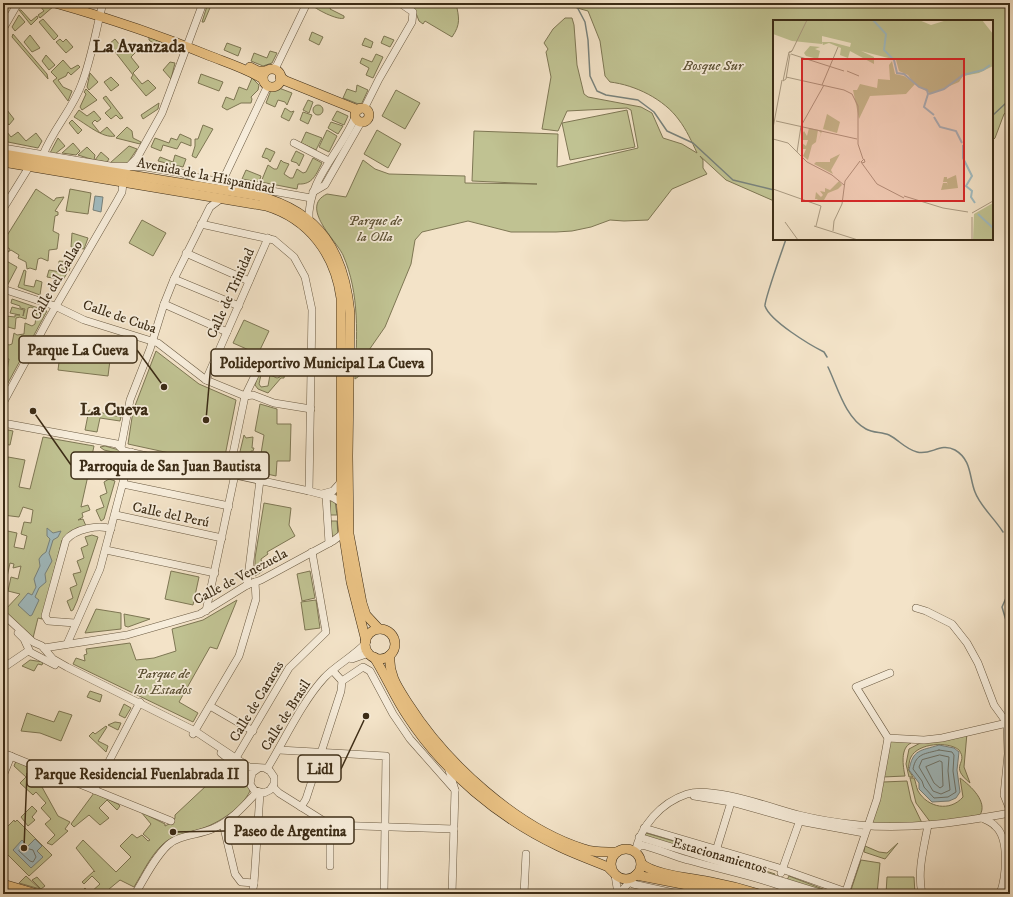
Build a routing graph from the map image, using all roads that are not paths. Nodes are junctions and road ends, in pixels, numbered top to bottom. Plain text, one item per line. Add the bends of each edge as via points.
1 (18, 3) edge
2 (55, 3) edge
3 (74, 3) edge
4 (203, 3) edge
5 (307, 3) edge
6 (400, 3) edge
7 (101, 10) edge
8 (3, 29) edge
9 (188, 44) junction
10 (268, 76) junction
11 (279, 80) junction
12 (359, 115) junction
13 (250, 122) junction
14 (258, 125) dead end
15 (294, 143) dead end
16 (3, 148) edge
17 (3, 154) edge
18 (42, 155) junction
19 (137, 158) junction
20 (330, 161) junction
21 (3, 162) edge
22 (30, 167) junction
23 (124, 175) junction
24 (136, 176) junction
25 (110, 180) junction
26 (222, 182) junction
27 (122, 192) junction
28 (203, 194) junction
29 (312, 195) junction
30 (222, 198) junction
31 (210, 207) junction
32 (3, 209) edge
33 (309, 220) junction
34 (201, 224) junction
35 (268, 238) junction
36 (186, 252) junction
37 (174, 279) junction
38 (249, 281) junction
39 (3, 289) edge
40 (164, 304) junction
41 (55, 306) junction
42 (238, 306) junction
43 (227, 332) junction
44 (152, 342) junction
45 (270, 365) dead end
46 (206, 380) junction
47 (245, 396) junction
48 (3, 403) edge
49 (311, 409) junction
50 (3, 423) edge
51 (121, 447) junction
52 (131, 452) junction
53 (232, 474) junction
54 (260, 480) junction
55 (341, 482) junction
56 (123, 484) junction
57 (310, 491) junction
58 (324, 495) junction
59 (342, 503) junction
60 (229, 506) junction
61 (116, 515) junction
62 (112, 529) junction
63 (343, 531) junction
64 (222, 538) junction
65 (329, 543) junction
66 (106, 550) junction
67 (345, 551) junction
68 (312, 552) junction
69 (214, 573) junction
70 (256, 582) junction
71 (247, 585) junction
72 (916, 608) dead end
73 (206, 611) junction
74 (3, 614) edge
75 (3, 619) edge
76 (75, 623) junction
77 (379, 629) junction
78 (71, 632) junction
79 (33, 642) junction
80 (82, 642) junction
81 (366, 642) junction
82 (66, 644) junction
83 (28, 649) junction
84 (43, 652) junction
85 (372, 655) junction
86 (390, 655) junction
87 (346, 661) junction
88 (3, 668) edge
89 (333, 671) junction
90 (890, 673) dead end
91 (342, 681) junction
92 (139, 704) junction
93 (210, 706) junction
94 (1007, 723) junction
95 (253, 731) junction
96 (194, 733) junction
97 (888, 738) junction
98 (278, 750) junction
99 (322, 752) junction
100 (3, 753) edge
101 (11, 756) junction
102 (236, 758) junction
103 (447, 766) junction
104 (259, 768) junction
105 (267, 769) junction
106 (3, 776) edge
107 (250, 776) junction
108 (273, 787) junction
109 (471, 788) junction
110 (94, 790) junction
111 (455, 790) junction
112 (258, 792) junction
113 (732, 799) junction
114 (301, 807) junction
115 (1010, 810) edge
116 (1010, 813) edge
117 (800, 818) junction
118 (982, 818) junction
119 (171, 821) dead end
120 (223, 824) junction
121 (928, 824) junction
122 (330, 825) junction
123 (868, 826) junction
124 (386, 828) junction
125 (644, 828) junction
126 (454, 829) junction
127 (864, 833) junction
128 (639, 837) junction
129 (716, 850) junction
130 (617, 852) junction
131 (634, 852) junction
132 (526, 854) dead end
133 (641, 863) junction
134 (712, 863) junction
135 (330, 866) dead end
136 (782, 870) junction
137 (626, 878) junction
138 (778, 882) junction
139 (254, 883) junction
140 (3, 884) edge
141 (847, 893) edge
142 (37, 894) edge
143 (135, 894) edge
144 (252, 894) edge
145 (384, 894) edge
146 (452, 894) edge
147 (524, 894) edge
148 (619, 894) edge
149 (678, 894) edge
150 (733, 894) edge
151 (759, 894) edge
152 (802, 894) edge
153 (824, 894) edge
154 (922, 894) edge
155 (1000, 894) edge

1 - 8 street
2 - 7 main road
3 - 7 main road
4 - 9 street
5 - 10 street via 277,65
6 - 12 street via 413,12 412,22
7 - 9 main road
7 - 18 street via 83,82
9 - 10 main road
9 - 19 street via 162,113
10 - 11 main road via 278,72
10 - 11 main road via 273,86
10 - 13 street
11 - 12 main road
12 - 20 street
12 - 29 street via 325,185
13 - 14 street
13 - 26 street
15 - 20 street
16 - 18 street, Avenida de la Hispanidad
17 - 23 main road, Avenida de la Hispanidad
18 - 23 street, Avenida de la Hispanidad
19 - 23 street
19 - 24 street
20 - 29 street
21 - 22 main road, Avenida de la Hispanidad
22 - 25 main road, Avenida de la Hispanidad
22 - 32 street
23 - 24 main road, Avenida de la Hispanidad
23 - 25 main road, Avenida de la Hispanidad
23 - 27 street
24 - 26 street, Avenida de la Hispanidad via 146,167
24 - 27 street, Calle del Callao
24 - 28 main road, Avenida de la Hispanidad
24 - 33 main road, Avenida de la Hispanidad via 259,196 291,208
25 - 27 street
26 - 29 street, Avenida de la Hispanidad
27 - 41 street, Calle del Callao
28 - 30 main road, Avenida de la Hispanidad
28 - 31 street via 208,199
29 - 33 street via 308,208
30 - 31 street
30 - 55 main road, Avenida de la Hispanidad via 266,206 288,214 315,237 333,266 340,289 342,314
31 - 34 street
33 - 77 main road, Avenida de la Hispanidad via 322,234 337,258 346,282 350,313 350,534 357,581 366,615
34 - 35 street
34 - 36 street
35 - 38 street, Calle de Trinidad
35 - 49 street via 294,257 305,277 310,294
36 - 37 street
36 - 38 street
37 - 40 street
37 - 42 street
38 - 42 street, Calle de Trinidad
39 - 41 street, Calle de Cuba
40 - 43 street
40 - 44 street
41 - 44 street, Calle de Cuba via 84,320
41 - 48 street, Calle del Callao
42 - 43 street, Calle de Trinidad
43 - 46 street, Calle de Trinidad
44 - 46 street, Calle de Cuba via 158,343
44 - 51 street via 130,400
45 - 47 street via 260,365
46 - 47 street, Calle de Cuba
47 - 49 street, Calle de Cuba via 253,395 274,403
47 - 53 street
49 - 57 street
50 - 51 street
51 - 52 street
52 - 53 street
52 - 56 street
53 - 54 street
53 - 60 street
54 - 57 street
54 - 71 street
55 - 58 street via 333,491
55 - 59 main road, Avenida de la Hispanidad
56 - 60 street
56 - 61 street
57 - 58 street
58 - 59 street
58 - 65 street
59 - 63 main road, Avenida de la Hispanidad
60 - 64 street
61 - 62 street
61 - 64 street, Calle del Perú
62 - 66 street
62 - 76 street via 92,528 78,532 66,540 45,616 48,621
63 - 65 street, Calle de Venezuela
63 - 67 main road, Avenida de la Hispanidad
64 - 69 street
65 - 67 street via 338,543
65 - 68 street, Calle de Venezuela
66 - 69 street
66 - 76 street
67 - 81 main road, Avenida de la Hispanidad
68 - 70 street, Calle de Venezuela
68 - 95 street, Calle de Caracas via 326,632 289,668
69 - 73 street
70 - 71 street, Calle de Venezuela
70 - 93 street via 256,599 239,656
71 - 73 street, Calle de Venezuela
72 - 94 street via 952,624 978,663 994,705
73 - 80 street, Calle de Venezuela via 127,636
74 - 79 street
75 - 83 street via 24,639
76 - 78 street
77 - 81 main road via 370,633
77 - 86 main road via 388,631 394,638 395,647
78 - 80 street
78 - 82 street
79 - 83 street via 29,643
79 - 84 street
80 - 82 street, Calle de Venezuela
81 - 85 main road
81 - 87 street, Calle de Brasil
82 - 84 street, Calle de Venezuela
83 - 84 street
83 - 88 street
84 - 92 street via 65,671
85 - 86 main road via 382,658
85 - 87 street, Calle de Brasil
85 - 103 main road via 408,717
86 - 130 main road via 391,675 418,719 440,747 475,782 516,814 562,840 585,850
87 - 89 street, Calle de Brasil
89 - 91 street
89 - 98 street, Calle de Brasil via 315,690
90 - 97 street via 856,687
91 - 99 street
91 - 111 street via 363,667 370,671 410,739
92 - 96 street
92 - 110 street
93 - 95 street
93 - 96 street
94 - 97 street via 924,740
94 - 115 street via 1008,754 1004,795
95 - 102 street, Calle de Caracas
96 - 102 street
96 - 107 street
97 - 123 street via 879,790
98 - 99 street
98 - 105 street, Calle de Brasil
99 - 114 street
99 - 124 street via 386,756
100 - 101 street
101 - 106 street
101 - 110 street
102 - 104 street via 249,767
103 - 109 main road
103 - 111 street
104 - 105 street
104 - 107 street
105 - 108 street via 274,777
107 - 112 street via 250,784
108 - 112 street via 267,792
108 - 114 street
109 - 111 street
109 - 137 main road via 535,834 608,867
110 - 119 street
111 - 126 street
112 - 120 street
112 - 139 street
113 - 117 street
113 - 125 street via 705,793 688,794 662,808
113 - 129 street
114 - 122 street
116 - 118 street
117 - 123 street
117 - 127 street
117 - 136 street
118 - 121 street
118 - 155 street via 996,826 1004,840 1005,865
120 - 139 street via 235,874 241,882
120 - 143 street via 168,845 155,860
121 - 123 street
121 - 154 street via 920,862
122 - 124 street
122 - 135 street
123 - 127 street
124 - 126 street
124 - 145 street
125 - 128 street
125 - 129 street
126 - 146 street
127 - 141 street
128 - 131 street
128 - 134 street
129 - 134 street
129 - 136 street
130 - 131 main road
130 - 137 main road via 611,864
131 - 133 main road
131 - 134 street, Estacionamientos via 642,845 668,855
132 - 147 street
133 - 137 main road
133 - 151 main road via 645,867 668,874
134 - 138 street, Estacionamientos
136 - 138 street
136 - 141 street
137 - 148 street
137 - 148 street
137 - 149 street
137 - 150 main road
138 - 152 street, Estacionamientos
138 - 153 street
139 - 144 street
140 - 142 main road

